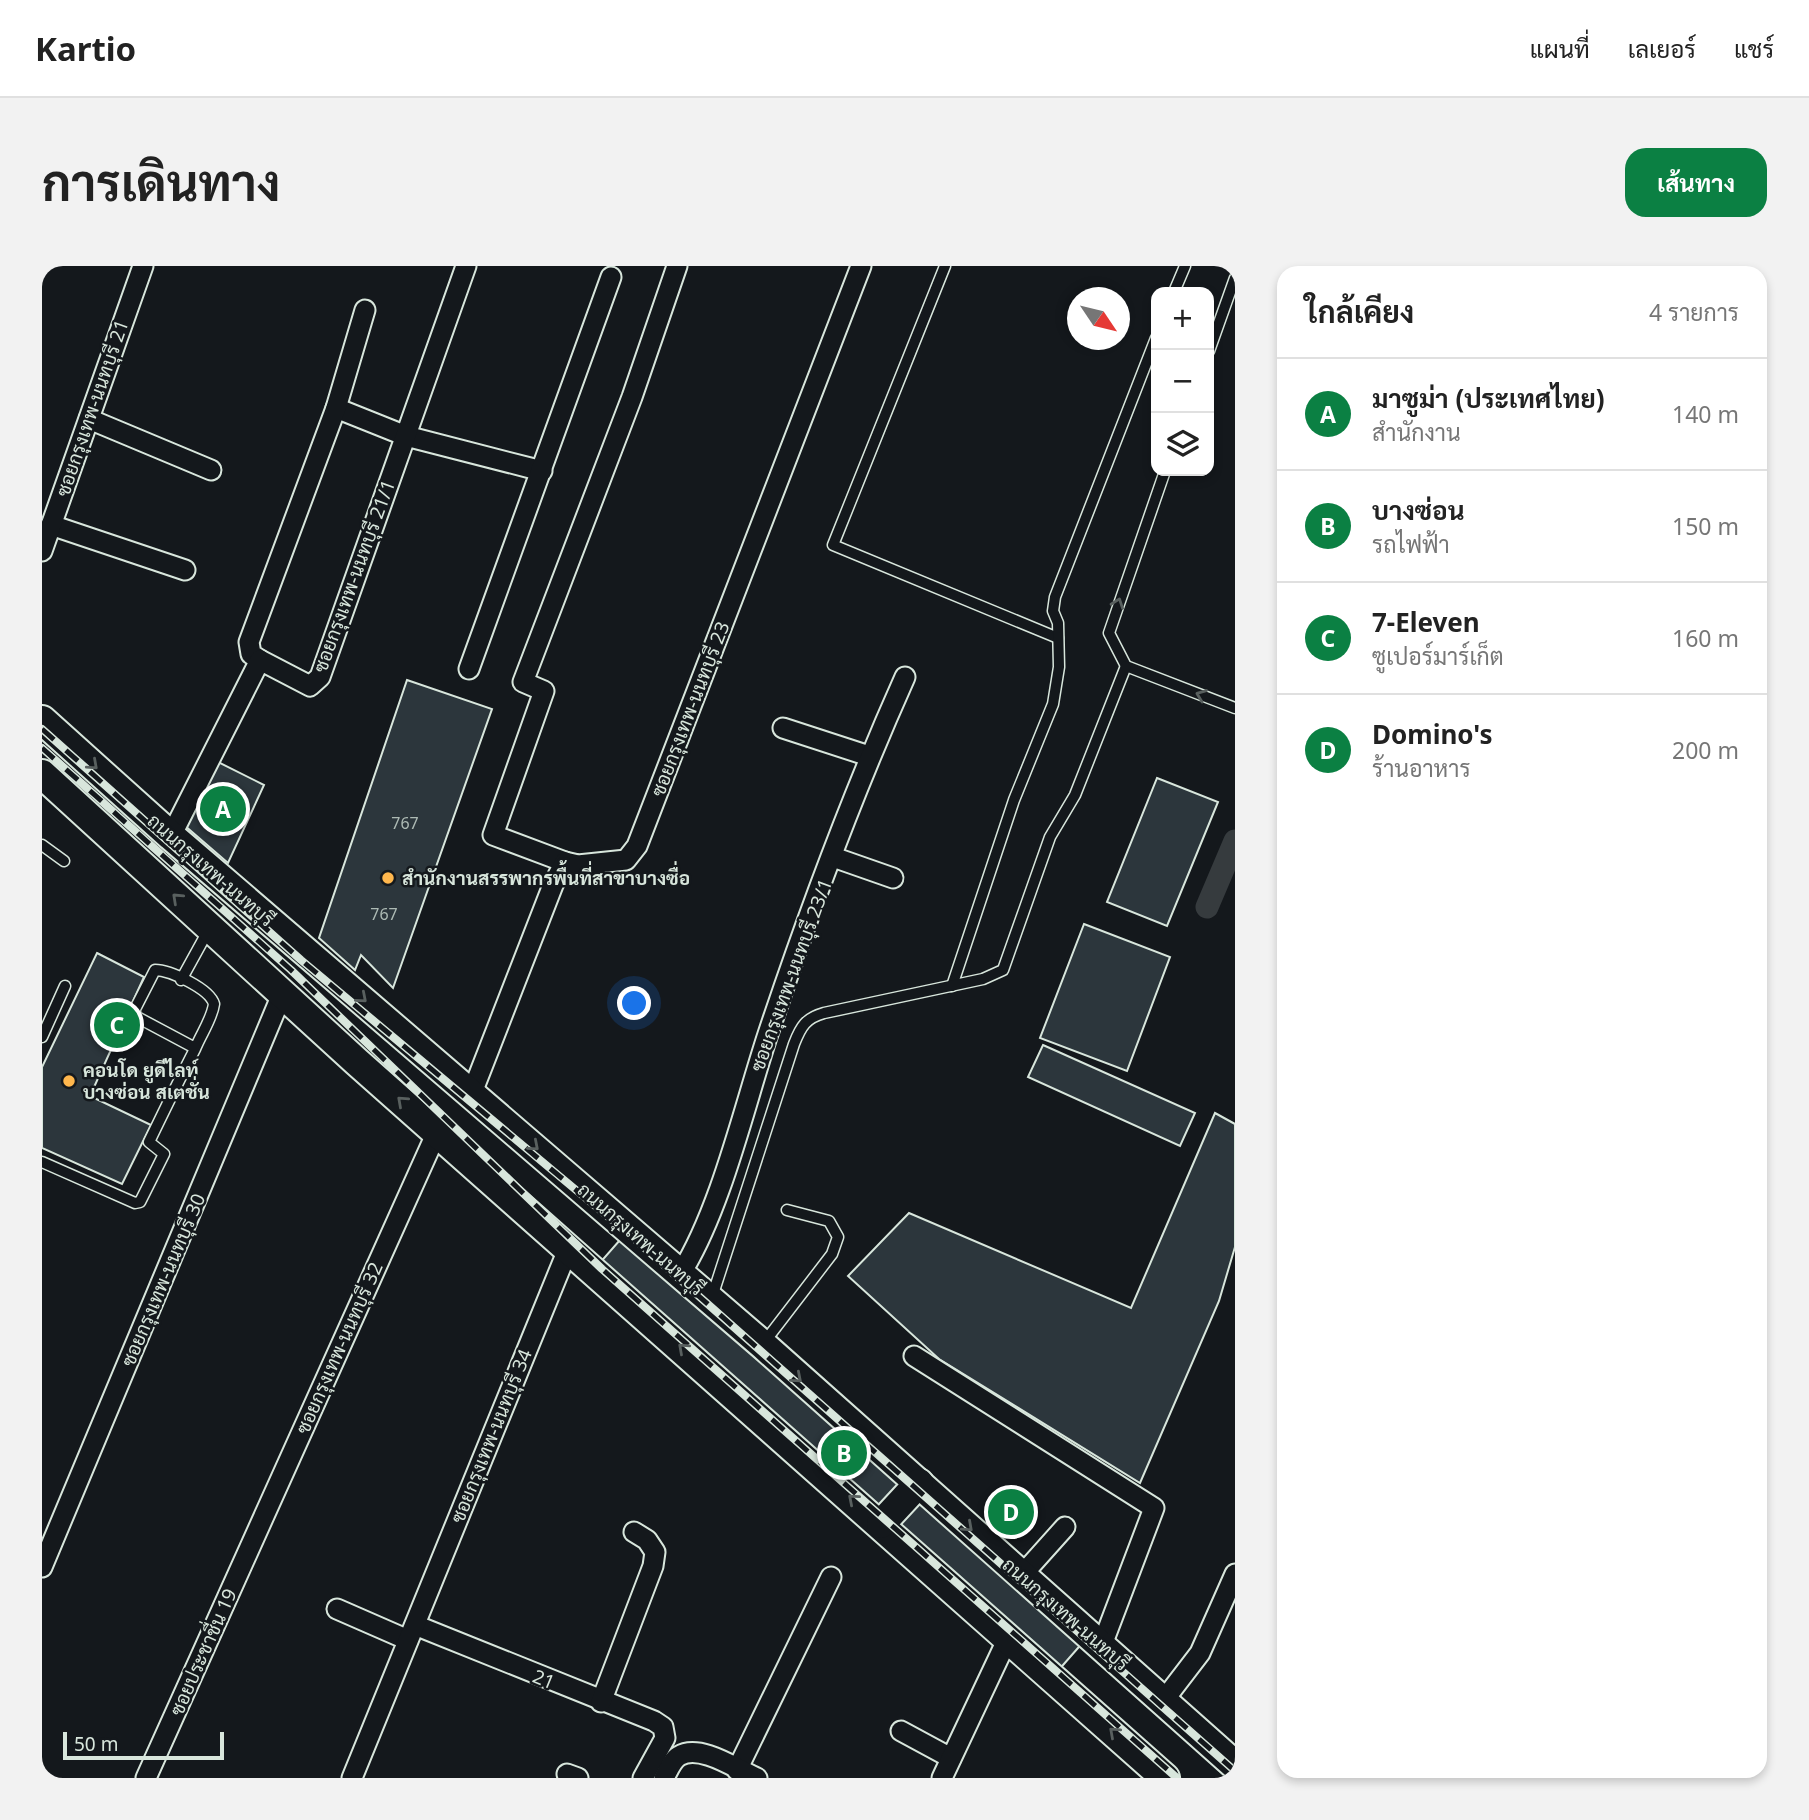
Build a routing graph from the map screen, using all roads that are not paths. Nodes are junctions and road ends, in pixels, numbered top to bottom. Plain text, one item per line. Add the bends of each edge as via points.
1 (143, 266) edge
2 (466, 266) edge
3 (677, 266) edge
4 (861, 266) edge
5 (945, 266) edge
6 (1185, 266) edge
7 (611, 277) dead end
8 (1235, 278) edge
9 (1176, 287) edge
10 (365, 310) dead end
11 (1151, 350) edge
12 (1209, 350) edge
13 (336, 408) junction
14 (89, 419) junction
15 (406, 436) junction
16 (211, 470) dead end
17 (542, 471) junction
18 (1164, 476) edge
19 (51, 525) junction
20 (42, 551) edge
21 (186, 570) dead end
22 (1058, 638) junction
23 (260, 660) junction
24 (1126, 666) junction
25 (469, 669) dead end
26 (905, 677) dead end
27 (1235, 708) edge
28 (42, 720) edge
29 (783, 727) dead end
30 (869, 756) junction
31 (42, 774) edge
32 (171, 836) junction
33 (42, 845) edge
34 (833, 857) junction
35 (64, 861) dead end
36 (565, 862) junction
37 (893, 878) dead end
38 (210, 928) junction
39 (310, 953) junction
40 (181, 980) junction
41 (65, 986) dead end
42 (952, 986) junction
43 (283, 992) junction
44 (42, 1037) edge
45 (195, 1048) junction
46 (475, 1095) junction
47 (437, 1132) junction
48 (42, 1162) edge
49 (787, 1210) dead end
50 (569, 1247) junction
51 (681, 1273) junction
52 (711, 1301) junction
53 (763, 1345) junction
54 (914, 1356) dead end
55 (919, 1483) junction
56 (881, 1524) junction
57 (1065, 1527) dead end
58 (634, 1532) dead end
59 (242, 1564) joint
60 (42, 1567) edge
61 (1235, 1574) edge
62 (1022, 1575) junction
63 (831, 1577) dead end
64 (337, 1609) dead end
65 (412, 1633) junction
66 (1008, 1638) junction
67 (1102, 1645) junction
68 (1164, 1700) junction
69 (601, 1702) junction
70 (901, 1731) dead end
71 (951, 1758) junction
72 (1235, 1765) edge
73 (737, 1770) junction
74 (651, 1777) edge
75 (146, 1778) edge
76 (352, 1778) edge
77 (757, 1778) edge
78 (942, 1778) edge
79 (1165, 1778) edge

1 - 14 street, ซอยกรุงเทพ-นนทบุรี 21
2 - 15 street, ซอยกรุงเทพ-นนทบุรี 21/1
3 - 36 street, ซอยกรุงเทพ-นนทบุรี 23 via 523,682 544,691 493,835
4 - 36 street, ซอยกรุงเทพ-นนทบุรี 23 via 637,846 626,860
5 - 22 lane via 833,545
6 - 9 lane
7 - 17 street
8 - 12 lane
10 - 13 street
11 - 22 lane via 1055,597
13 - 15 street
13 - 23 street via 249,642 251,654
14 - 16 street
14 - 19 street, ซอยกรุงเทพ-นนทบุรี 21
15 - 17 street
15 - 23 street, ซอยกรุงเทพ-นนทบุรี 21/1 via 320,677 310,686
17 - 25 street
24 -> 18 lane via 1110,626
19 - 20 street, ซอยกรุงเทพ-นนทบุรี 21
19 - 21 street
22 - 42 lane via 1053,704 1014,800
23 - 32 street
27 -> 24 lane
24 - 42 lane via 1076,795 1050,837 1003,970
26 - 30 street, ซอยกรุงเทพ-นนทบุรี 23/1
28 -> 32 main road, ถนนกรุงเทพ-นนทบุรี
29 - 30 street
30 - 34 street, ซอยกรุงเทพ-นนทบุรี 23/1
38 -> 31 main road
32 - 39 main road, ถนนกรุงเทพ-นนทบุรี
33 - 35 lane
34 - 37 street
34 - 51 street, ซอยกรุงเทพ-นนทบุรี 23/1 via 712,1207
36 - 46 street via 475,1085
38 - 40 lane
38 - 43 main road
39 - 43 main road
39 -> 46 main road, ถนนกรุงเทพ-นนทบุรี
40 - 45 lane via 214,1000
40 - 45 lane via 155,970 134,1014
41 - 44 lane
42 - 52 lane via 824,1013 804,1023
47 -> 43 main road
43 - 60 street, ซอยกรุงเทพ-นนทบุรี 30
45 - 48 lane via 149,1142 164,1153 139,1203
46 -> 51 main road, ถนนกรุงเทพ-นนทบุรี
47 - 50 main road
47 - 59 street, ซอยกรุงเทพ-นนทบุรี 32
49 - 53 lane via 829,1221 838,1237 832,1254
56 -> 50 main road
50 - 65 street, ซอยกรุงเทพ-นนทบุรี 34
51 - 52 main road, ถนนกรุงเทพ-นนทบุรี
52 - 53 main road, ถนนกรุงเทพ-นนทบุรี
53 -> 55 main road, ถนนกรุงเทพ-นนทบุรี
54 - 67 street via 1154,1508
55 - 56 main road
55 -> 62 main road, ถนนกรุงเทพ-นนทบุรี
56 - 66 main road
57 - 62 street
58 - 69 street via 655,1552 653,1566
59 - 75 street, ซอยประชาชื่น 19
61 - 68 street via 1200,1653
62 - 67 main road, ถนนกรุงเทพ-นนทบุรี
63 - 73 street
64 - 65 street, 21
65 - 69 street, 21
65 - 76 street, ซอยกรุงเทพ-นนทบุรี 34
66 - 71 street
79 -> 66 main road
67 - 68 main road, ถนนกรุงเทพ-นนทบุรี
68 - 72 main road, ถนนกรุงเทพ-นนทบุรี
69 - 74 street, 21 via 663,1727 664,1738
70 - 71 street
71 - 78 street
73 - 74 street via 701,1754 684,1754
73 - 77 street

